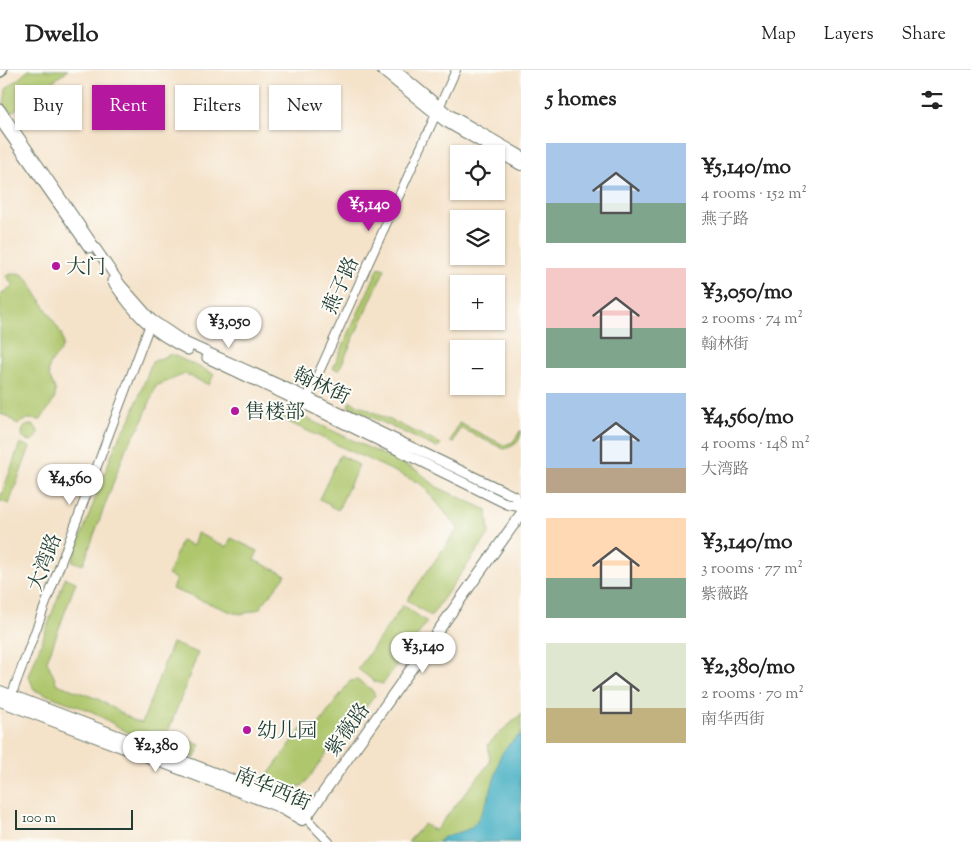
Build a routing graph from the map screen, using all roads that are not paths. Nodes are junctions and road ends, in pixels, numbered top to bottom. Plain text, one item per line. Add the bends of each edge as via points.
1 (382, 70) edge
2 (394, 70) edge
3 (456, 70) edge
4 (0, 109) edge
5 (438, 110) junction
6 (0, 121) edge
7 (521, 156) edge
8 (521, 165) edge
9 (152, 324) junction
10 (306, 400) junction
11 (521, 506) edge
12 (521, 514) edge
13 (0, 691) edge
14 (6, 700) edge
15 (307, 815) junction
16 (329, 842) edge

1 - 5 main road
2 - 5 main road
3 - 5 street, 燕子路
4 - 9 street, 翰林街
5 - 7 main road
5 - 8 main road via 476,141
5 - 10 street, 燕子路
6 - 9 street, 翰林街 via 120,294
9 - 10 street, 翰林街 via 172,342
9 - 14 street, 大湾路
10 - 11 street, 翰林街 via 499,499
12 - 15 main road, 紫薇路
13 - 14 main road, 南华西街
14 - 15 main road, 南华西街 via 277,806 302,820
15 - 16 street, 南华西街

